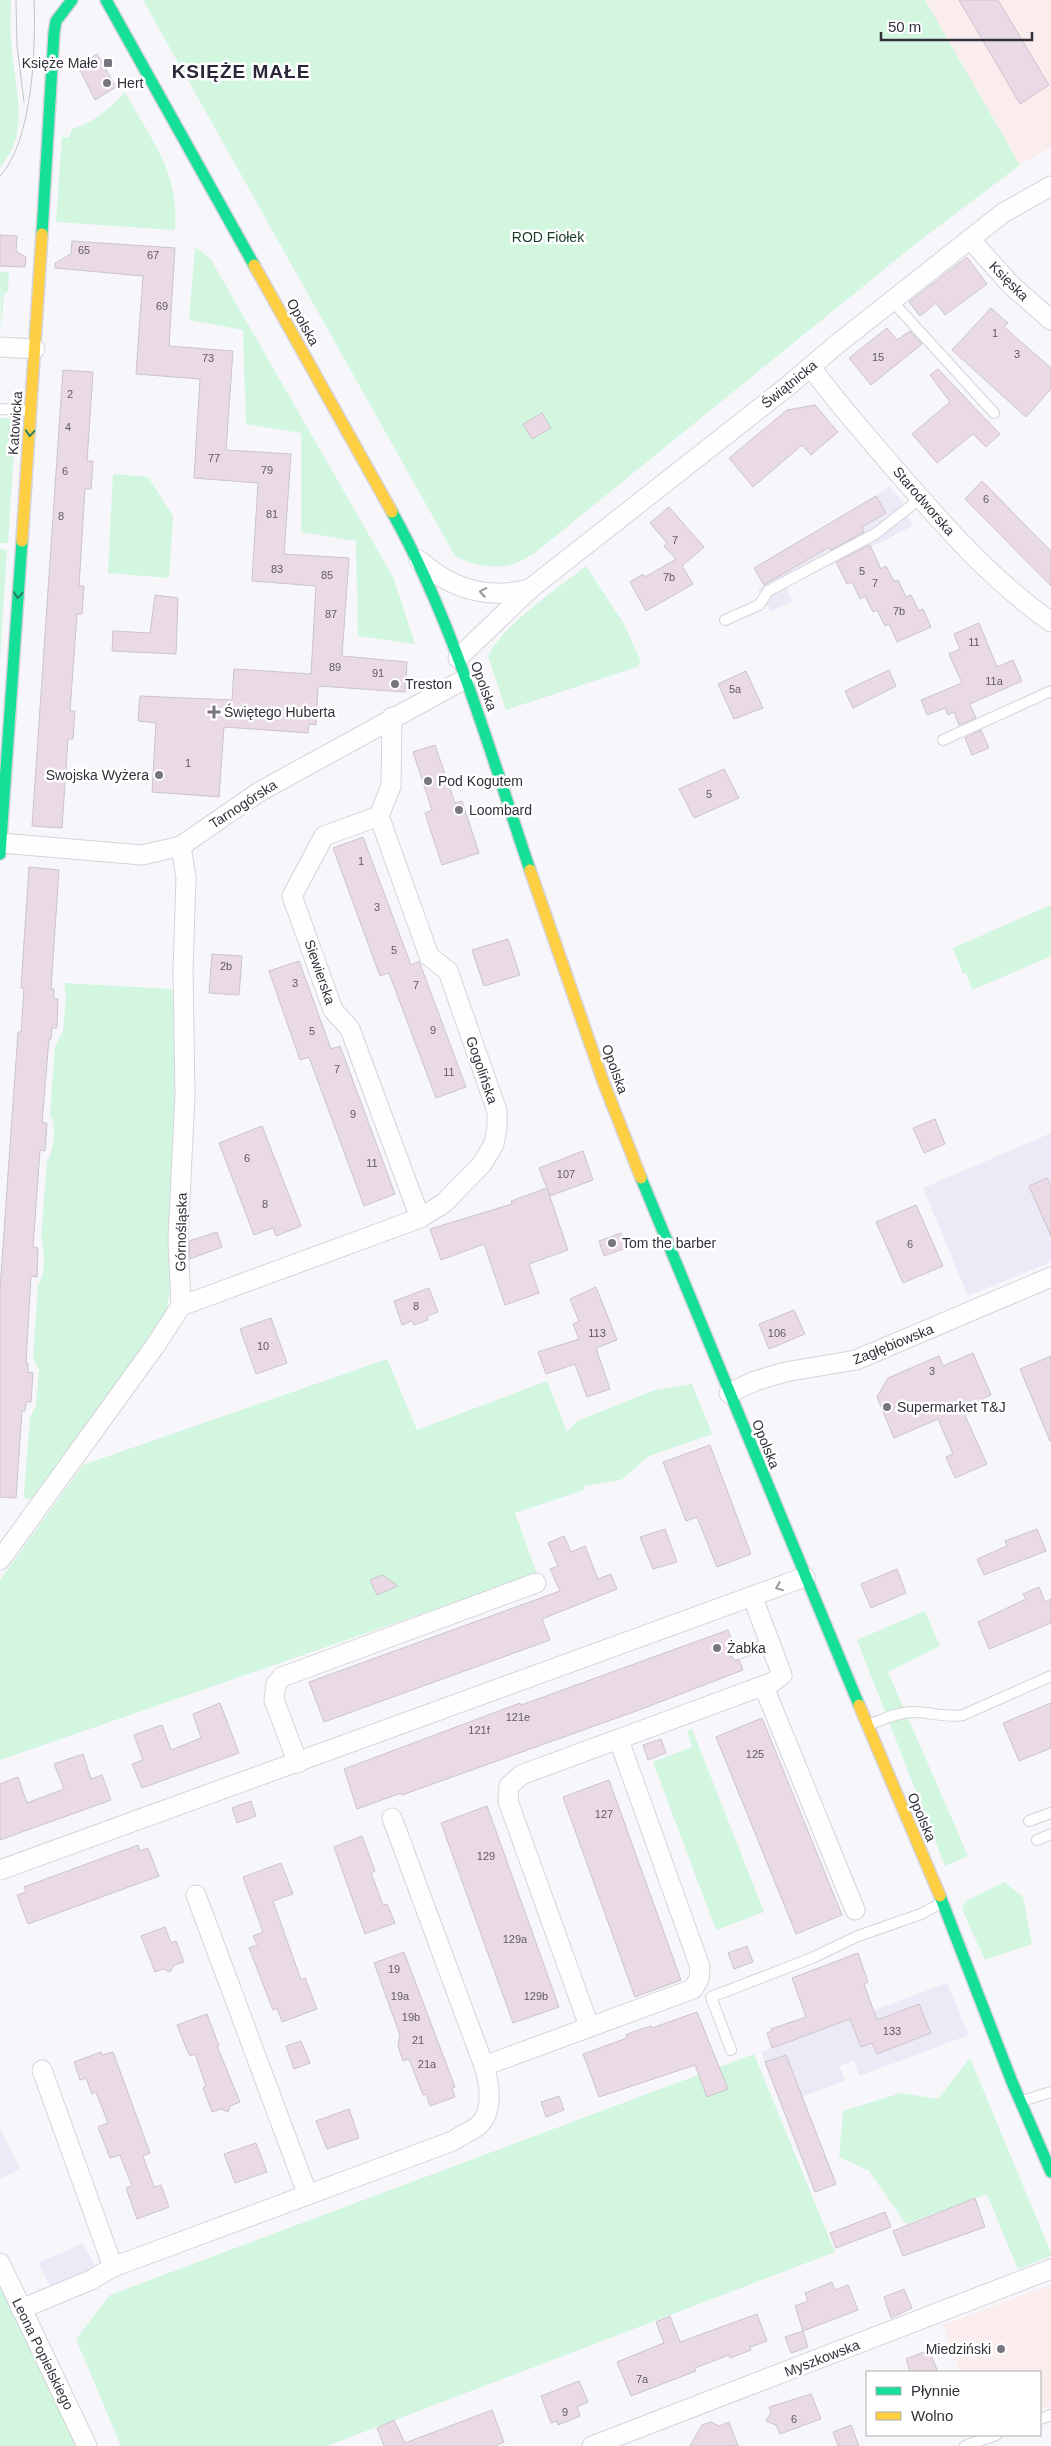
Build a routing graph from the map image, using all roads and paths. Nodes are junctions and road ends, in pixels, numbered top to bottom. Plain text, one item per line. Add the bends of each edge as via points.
1 (72, 0) edge
2 (106, 0) edge
3 (1051, 186) edge
4 (970, 239) junction
5 (892, 301) junction
6 (1051, 320) edge
7 (0, 347) edge
8 (35, 349) junction
9 (810, 367) junction
10 (0, 409) edge
11 (31, 410) junction
12 (994, 413) dead end
13 (921, 498) junction
14 (418, 559) junction
15 (531, 588) junction
16 (725, 620) dead end
17 (1051, 622) edge
18 (458, 658) junction
19 (465, 679) junction
20 (1051, 691) edge
21 (392, 717) junction
22 (943, 740) dead end
23 (379, 816) junction
24 (181, 846) junction
25 (0, 848) edge
26 (420, 1218) junction
27 (1051, 1277) edge
28 (181, 1306) junction
29 (729, 1393) junction
30 (0, 1560) edge
31 (805, 1577) junction
32 (536, 1584) dead end
33 (753, 1598) junction
34 (770, 1643) junction
35 (737, 1654) dead end
36 (1051, 1676) edge
37 (764, 1687) junction
38 (867, 1726) junction
39 (618, 1740) junction
40 (298, 1763) junction
41 (1051, 1813) edge
42 (392, 1818) dead end
43 (1029, 1821) dead end
44 (1051, 1834) edge
45 (1037, 1840) dead end
46 (0, 1870) edge
47 (196, 1895) dead end
48 (942, 1902) junction
49 (854, 1910) dead end
50 (589, 2026) junction
51 (731, 2050) dead end
52 (484, 2066) junction
53 (42, 2070) dead end
54 (1051, 2092) edge
55 (1021, 2102) junction
56 (1051, 2172) edge
57 (307, 2194) junction
58 (0, 2263) edge
59 (113, 2267) junction
60 (1051, 2269) edge
61 (21, 2309) junction
62 (993, 2436) edge
63 (87, 2446) edge
64 (592, 2446) edge
65 (965, 2446) edge

1 - 8 main road, Katowicka via 59,16 54,33
2 - 14 main road, Opolska
3 - 4 street, Świątnicka via 1003,213
4 - 5 street, Świątnicka
4 - 6 street, Księska via 1011,285
5 - 9 street, Świątnicka
5 - 12 lane
7 - 8 street
8 - 11 main road, Katowicka
9 - 13 street, Starodworska
9 - 15 street, Świątnicka
10 - 11 lane
11 -> 25 main road, Katowicka
13 - 16 lane via 875,534 768,591 759,604
13 - 17 street, Starodworska via 982,565
15 -> 14 street, Świątnicka via 511,594 493,594 460,587
14 - 18 main road, Opolska
15 - 18 street, Świątnicka
18 - 19 main road, Opolska
19 - 21 street, Tarnogórska
19 - 29 main road, Opolska via 603,1081
20 - 22 lane
21 - 23 street via 391,786
21 - 24 street, Tarnogórska via 259,792
23 - 26 street, Gogolińska via 429,956 448,971 497,1111 494,1144 482,1164 444,1204
23 - 26 street, Siewierska via 324,836 292,896 333,1010 350,1030
24 - 25 street, Tarnogórska via 142,855
24 - 28 street, Górnośląska via 186,878 183,970 185,1095 178,1239
26 - 28 street, Gogolińska
27 - 29 street, Zagłębiowska via 856,1360 785,1372
28 - 30 street
29 - 31 main road, Opolska
31 -> 33 street
31 - 38 main road, Opolska
32 - 40 street via 282,1677 276,1684 274,1700
33 - 34 street
33 - 40 street
34 - 35 lane
34 - 37 street via 782,1675
36 - 38 lane via 963,1715 900,1713
37 - 39 street
37 - 49 street
38 - 48 main road, Opolska
39 - 50 street via 521,1775 509,1786 507,1793
39 - 50 street via 700,1967 694,1989
40 - 46 street
41 - 43 lane
42 - 52 street
44 - 45 lane
47 - 57 street
48 - 51 lane via 921,1914 858,1936 812,1958 711,1997
48 - 55 main road, Opolska
50 - 52 street
52 - 57 street via 490,2086 488,2105 481,2123 453,2141
53 - 59 street
54 - 55 lane
55 - 56 main road, Opolska
57 - 59 street
58 - 61 street, Leona Popielskiego
59 - 61 street via 91,2280
60 - 64 street, Myszkowska
61 - 63 street, Leona Popielskiego
62 - 65 lane

